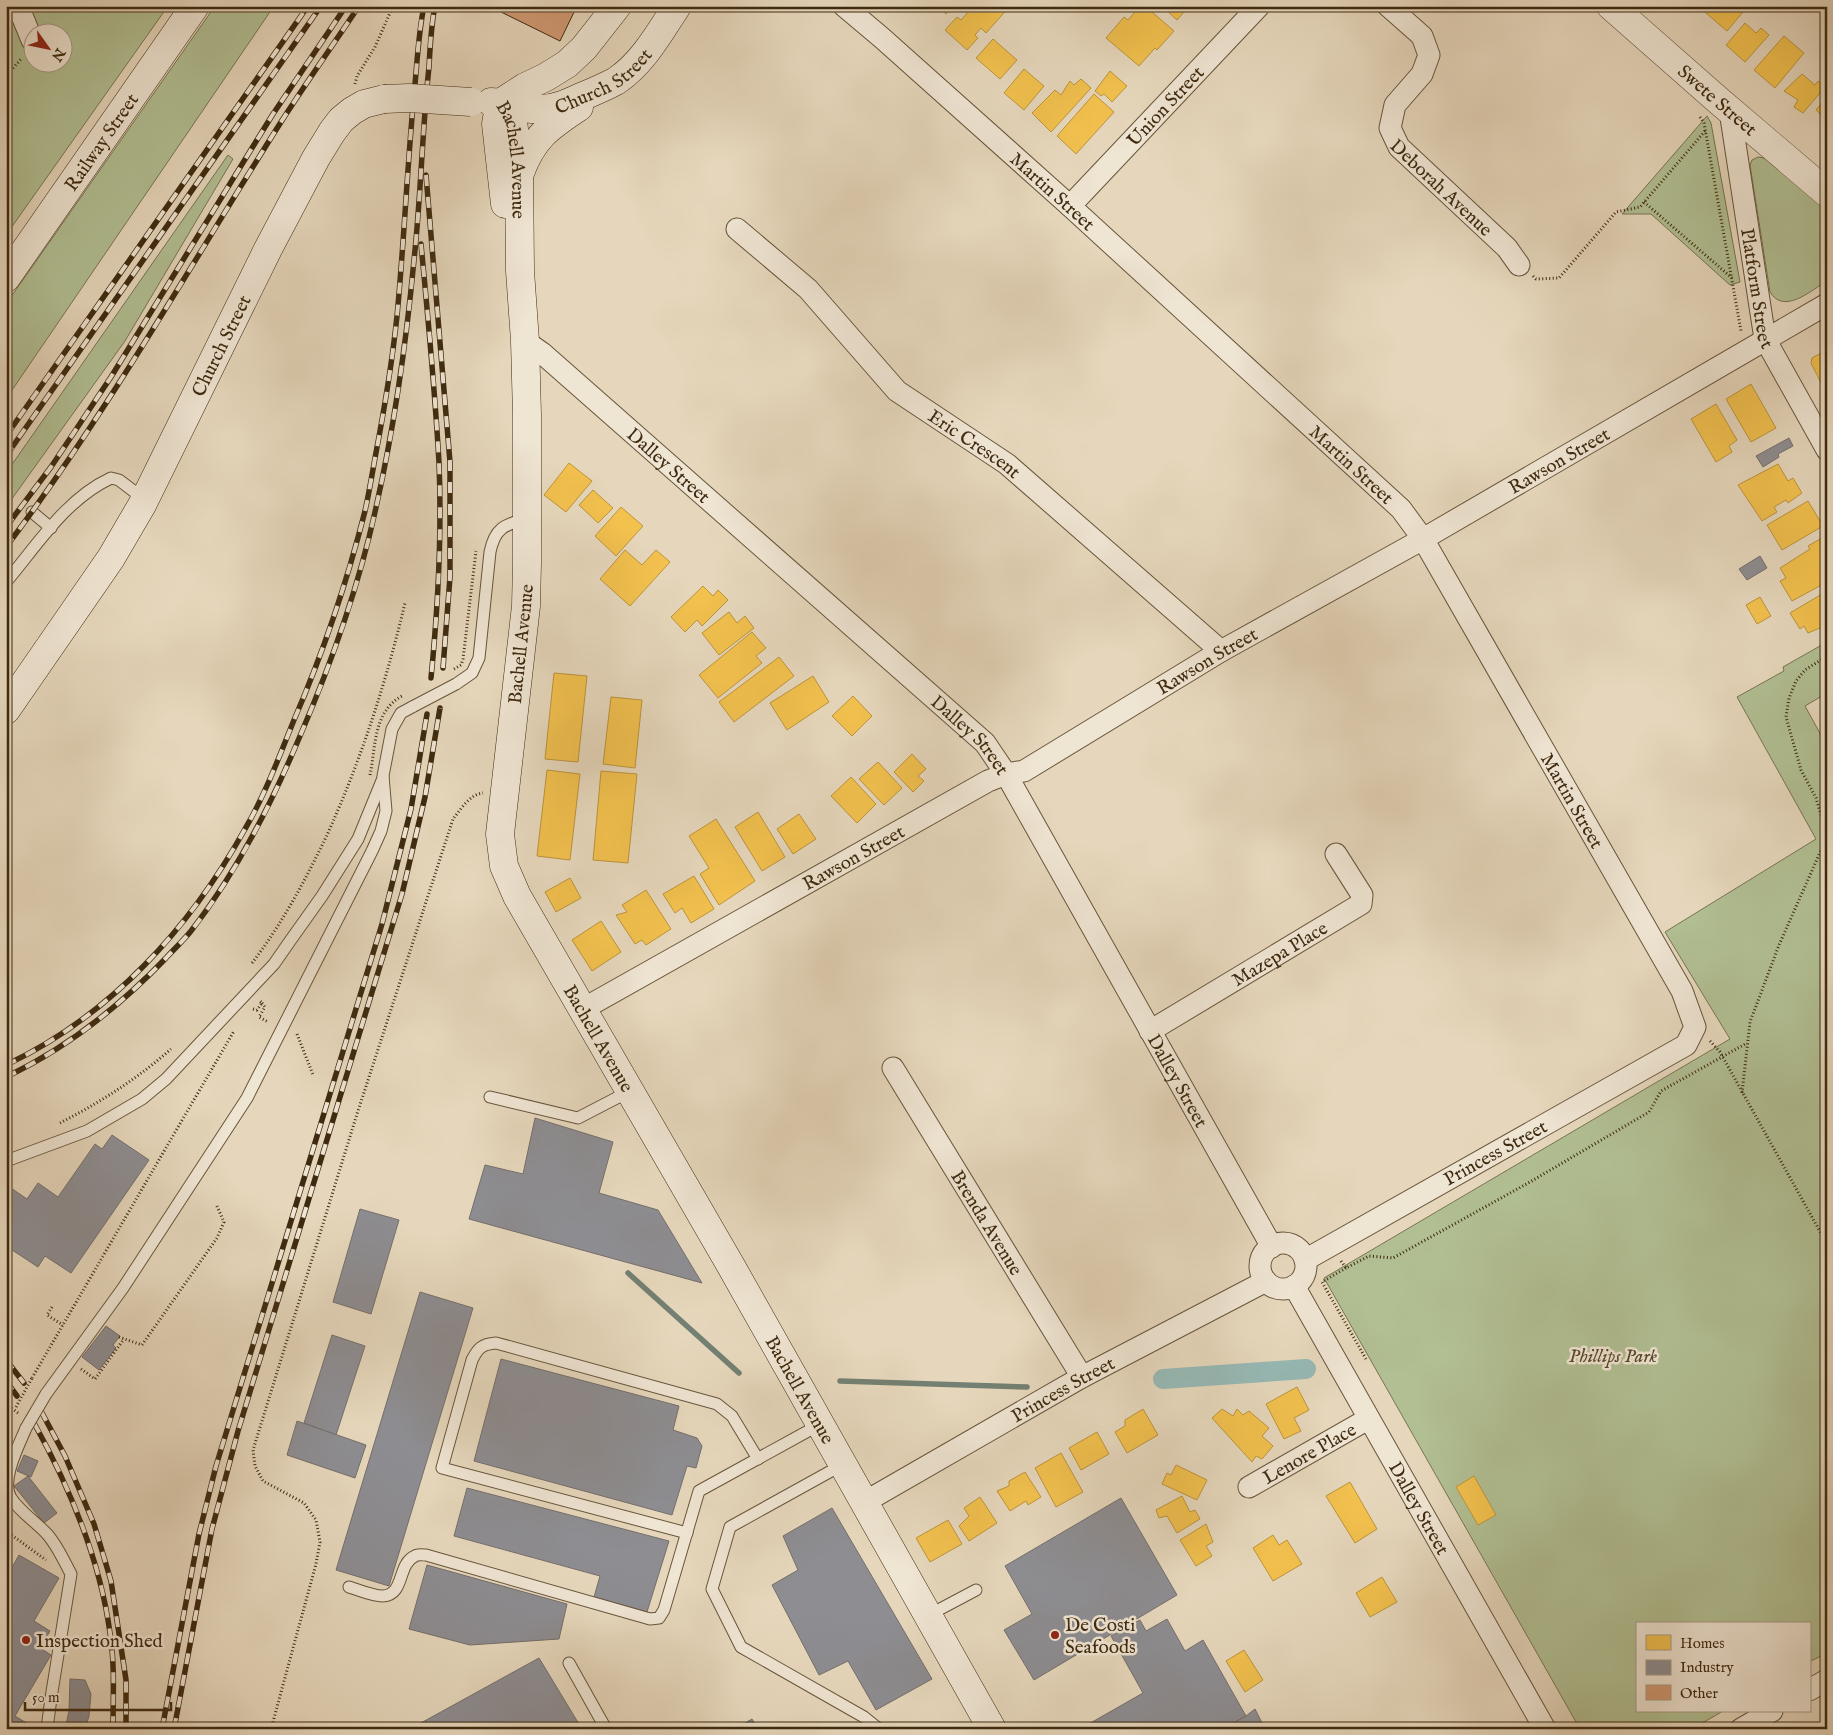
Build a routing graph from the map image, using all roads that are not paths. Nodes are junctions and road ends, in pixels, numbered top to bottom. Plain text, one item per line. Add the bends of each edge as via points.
1 (18, 6) edge
2 (195, 6) edge
3 (617, 6) edge
4 (677, 6) edge
5 (844, 6) edge
6 (1259, 6) edge
7 (1388, 6) edge
8 (1622, 10) edge
9 (22, 22) edge
10 (616, 80) junction
11 (502, 102) junction
12 (1723, 104) junction
13 (520, 173) junction
14 (1827, 193) edge
15 (1070, 206) junction
16 (738, 229) dead end
17 (1519, 265) road end
18 (520, 271) junction
19 (6, 278) edge
20 (1827, 304) edge
21 (1766, 339) junction
22 (525, 341) junction
23 (1827, 450) edge
24 (144, 499) junction
25 (32, 512) dead end
26 (527, 518) junction
27 (51, 528) junction
28 (1424, 539) junction
29 (6, 582) edge
30 (1221, 651) junction
31 (6, 710) edge
32 (1006, 774) junction
33 (383, 776) junction
34 (1336, 854) dead end
35 (583, 1009) junction
36 (1150, 1031) junction
37 (1691, 1036) joint
38 (893, 1068) dead end
39 (630, 1091) junction
40 (490, 1097) dead end
41 (6, 1161) edge
42 (1272, 1246) junction
43 (1305, 1260) junction
44 (1266, 1282) junction
45 (1294, 1286) junction
46 (1082, 1377) junction
47 (1368, 1419) junction
48 (819, 1425) junction
49 (758, 1459) junction
50 (842, 1465) junction
51 (1249, 1487) dead end
52 (863, 1503) junction
53 (687, 1533) junction
54 (349, 1587) dead end
55 (976, 1590) dead end
56 (927, 1616) junction
57 (568, 1663) dead end
58 (1827, 1680) edge
59 (1810, 1689) edge
60 (50, 1701) junction
61 (1770, 1712) edge
62 (40, 1729) edge
63 (47, 1729) edge
64 (606, 1729) edge
65 (879, 1729) edge
66 (992, 1729) edge
67 (1544, 1729) edge
68 (1741, 1729) edge

1 - 9 street
2 - 19 main road, Railway Street
3 - 11 main road, Church Street via 567,64
4 - 10 main road, Church Street via 644,54
5 - 15 street, Martin Street
6 - 15 street, Union Street
7 - 17 street, Deborah Avenue via 1422,36 1429,55 1422,74 1394,105 1390,128 1399,147 1507,248
8 - 12 main road, Swete Street
10 - 11 main road, Church Street via 550,108 522,109
10 - 13 main road via 545,131 531,149
11 - 13 main road, Bachell Avenue via 513,122
11 - 18 main road, Bachell Avenue via 496,124 507,218
11 - 24 main road, Church Street, bridge via 384,99 364,104 341,120 290,206
12 - 14 main road, Swete Street
12 - 21 street, Platform Street
13 - 18 main road, Bachell Avenue
15 - 28 street, Martin Street via 1402,509
16 - 30 street, Eric Crescent via 808,289 897,391 1007,464
18 - 22 main road, Bachell Avenue
20 - 21 street, Rawson Street
21 - 23 street, Platform Street
21 - 28 street, Rawson Street
22 - 26 main road, Bachell Avenue
22 - 32 street, Dalley Street via 986,743
24 - 27 lane via 112,478 85,493
24 - 31 main road, Church Street via 111,558
25 - 27 lane
26 - 33 lane, bridge via 504,526 493,541 479,658 472,673 402,713 392,729
26 - 35 main road, Bachell Avenue via 526,606 500,834 504,866 517,896
27 - 29 lane
28 - 30 street, Rawson Street
28 - 37 street, Martin Street via 1682,991
30 - 32 street, Rawson Street via 1024,771
32 - 35 street, Rawson Street via 988,781
32 - 36 street, Dalley Street
33 - 41 lane via 358,839 290,942 274,964 166,1079 142,1098 87,1131
33 - 60 lane, bridge via 386,811 372,852 247,1098 105,1314 46,1394 26,1428 12,1462 8,1491 16,1504 48,1536 71,1574
34 - 36 street, Mazepa Place via 1362,895 1361,904
35 - 39 main road, Bachell Avenue
36 - 42 street, Dalley Street
37 - 43 street, Princess Street
38 - 46 street, Brenda Avenue
39 - 40 lane via 578,1118
39 - 48 main road, Bachell Avenue
42 - 43 street via 1292,1245
42 - 44 street via 1266,1250 1261,1262
43 - 45 street via 1304,1275
44 - 45 street via 1279,1289
44 - 46 street, Princess Street
45 - 47 street, Dalley Street
46 - 52 street, Princess Street
47 - 51 street, Lenore Place
47 - 67 street, Dalley Street
48 - 49 lane
48 - 50 main road, Bachell Avenue
49 - 53 lane via 700,1491
49 - 53 lane via 732,1416 717,1404 496,1343 485,1344 478,1349 472,1360 442,1468
50 - 52 main road, Bachell Avenue
50 - 65 lane via 730,1527 712,1589 741,1647 864,1717
52 - 56 main road, Bachell Avenue
53 - 54 lane via 659,1618 650,1619 426,1555 415,1556 406,1563 397,1589 390,1595 381,1596
55 - 56 lane
56 - 66 main road, Bachell Avenue
57 - 64 lane
58 - 59 street
60 - 62 lane
60 - 63 lane
61 - 68 street

